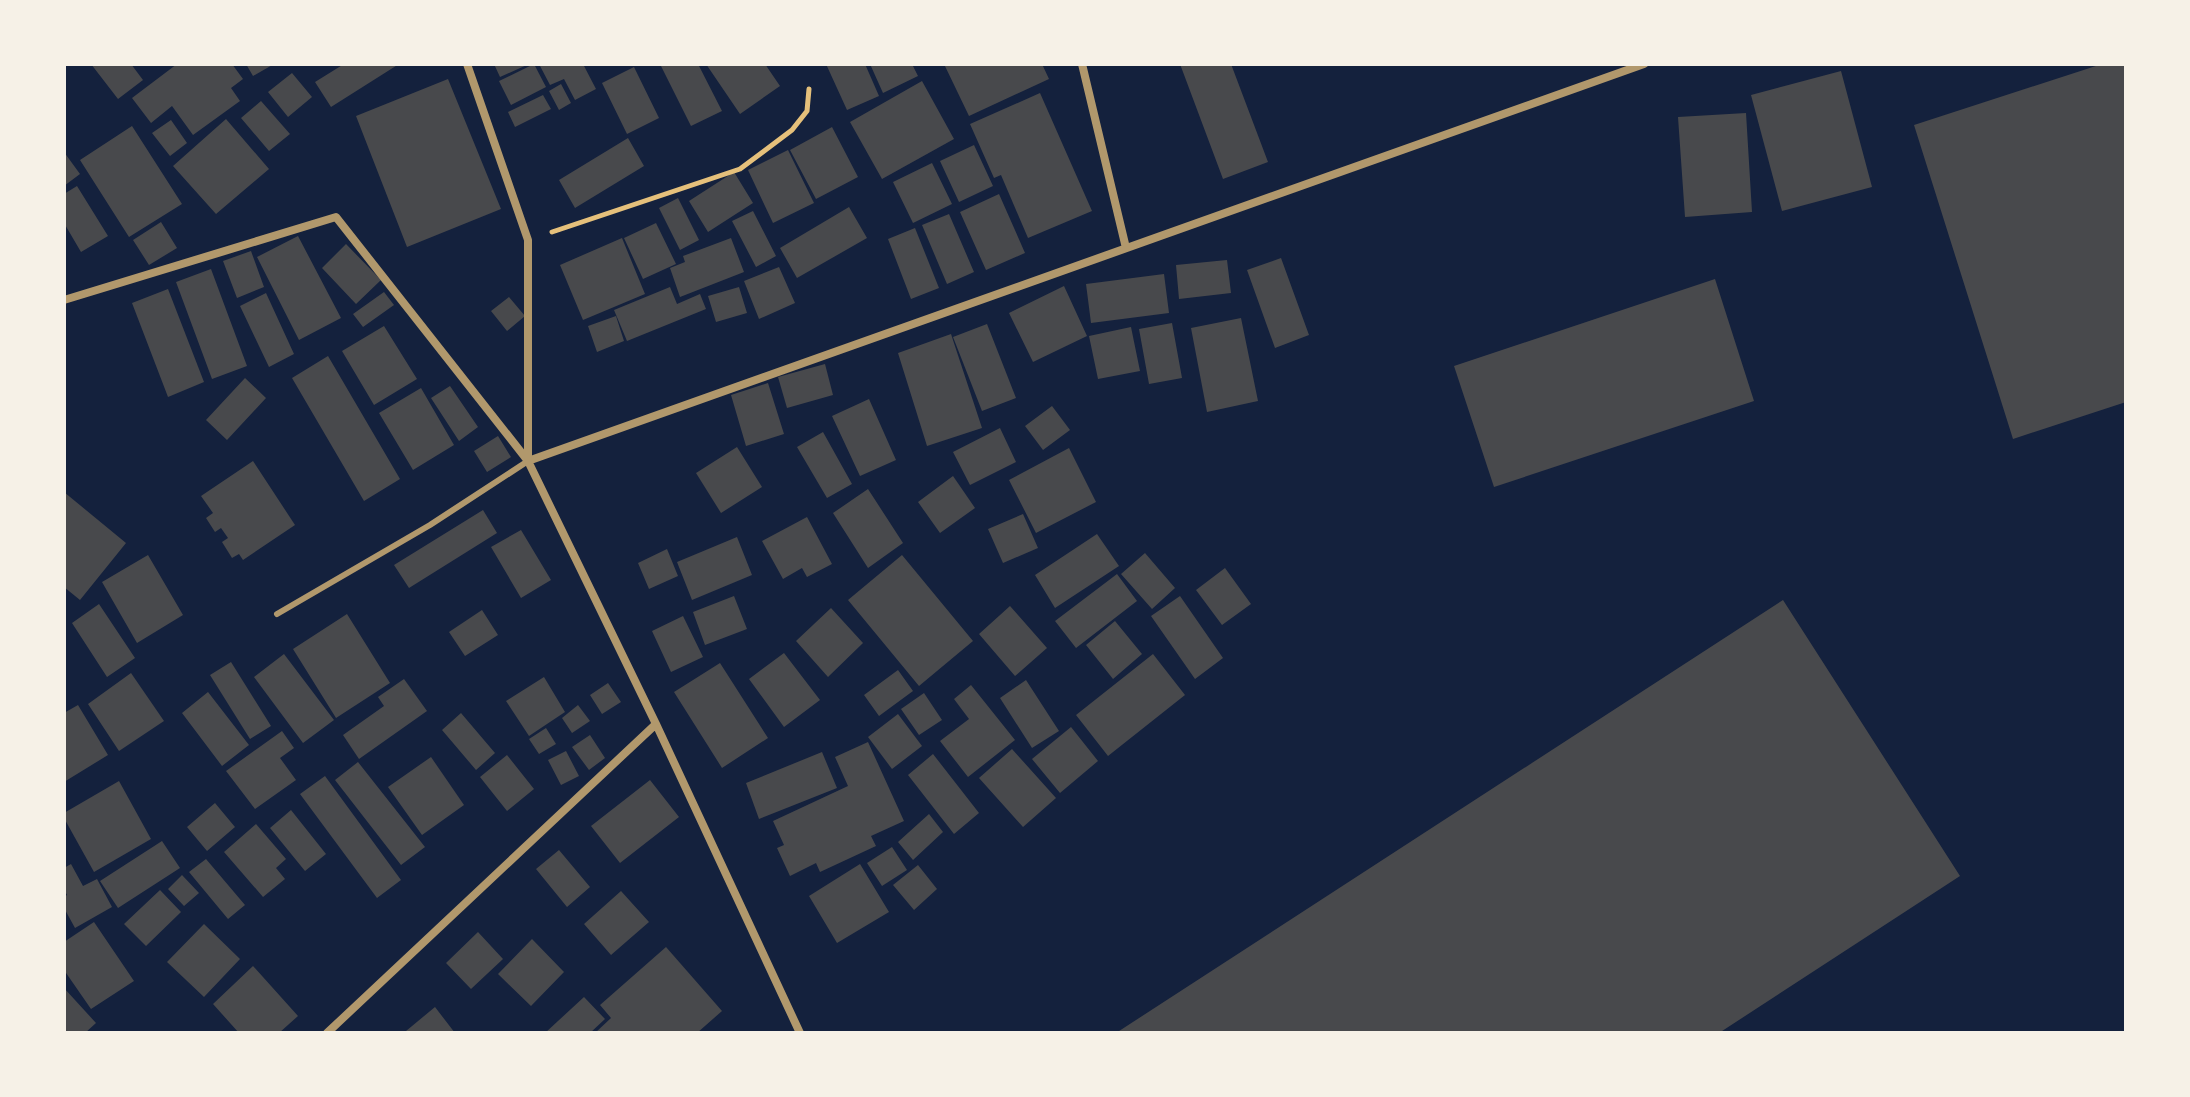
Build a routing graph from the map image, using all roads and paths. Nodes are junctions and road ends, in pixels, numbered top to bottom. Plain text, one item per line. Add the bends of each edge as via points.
1 (467, 64) edge
2 (1082, 64) edge
3 (1644, 64) edge
4 (809, 89) dead end
5 (528, 240) junction
6 (1126, 248) junction
7 (64, 300) edge
8 (528, 461) junction
9 (277, 614) dead end
10 (656, 724) junction
11 (327, 1033) edge
12 (800, 1033) edge

1 - 5 street
2 - 6 street
3 - 6 street
4 - 5 path via 807,111 792,130 740,169
5 - 8 street
6 - 8 street
7 - 8 street via 336,217
8 - 9 lane
8 - 10 street
10 - 11 street
10 - 12 street

